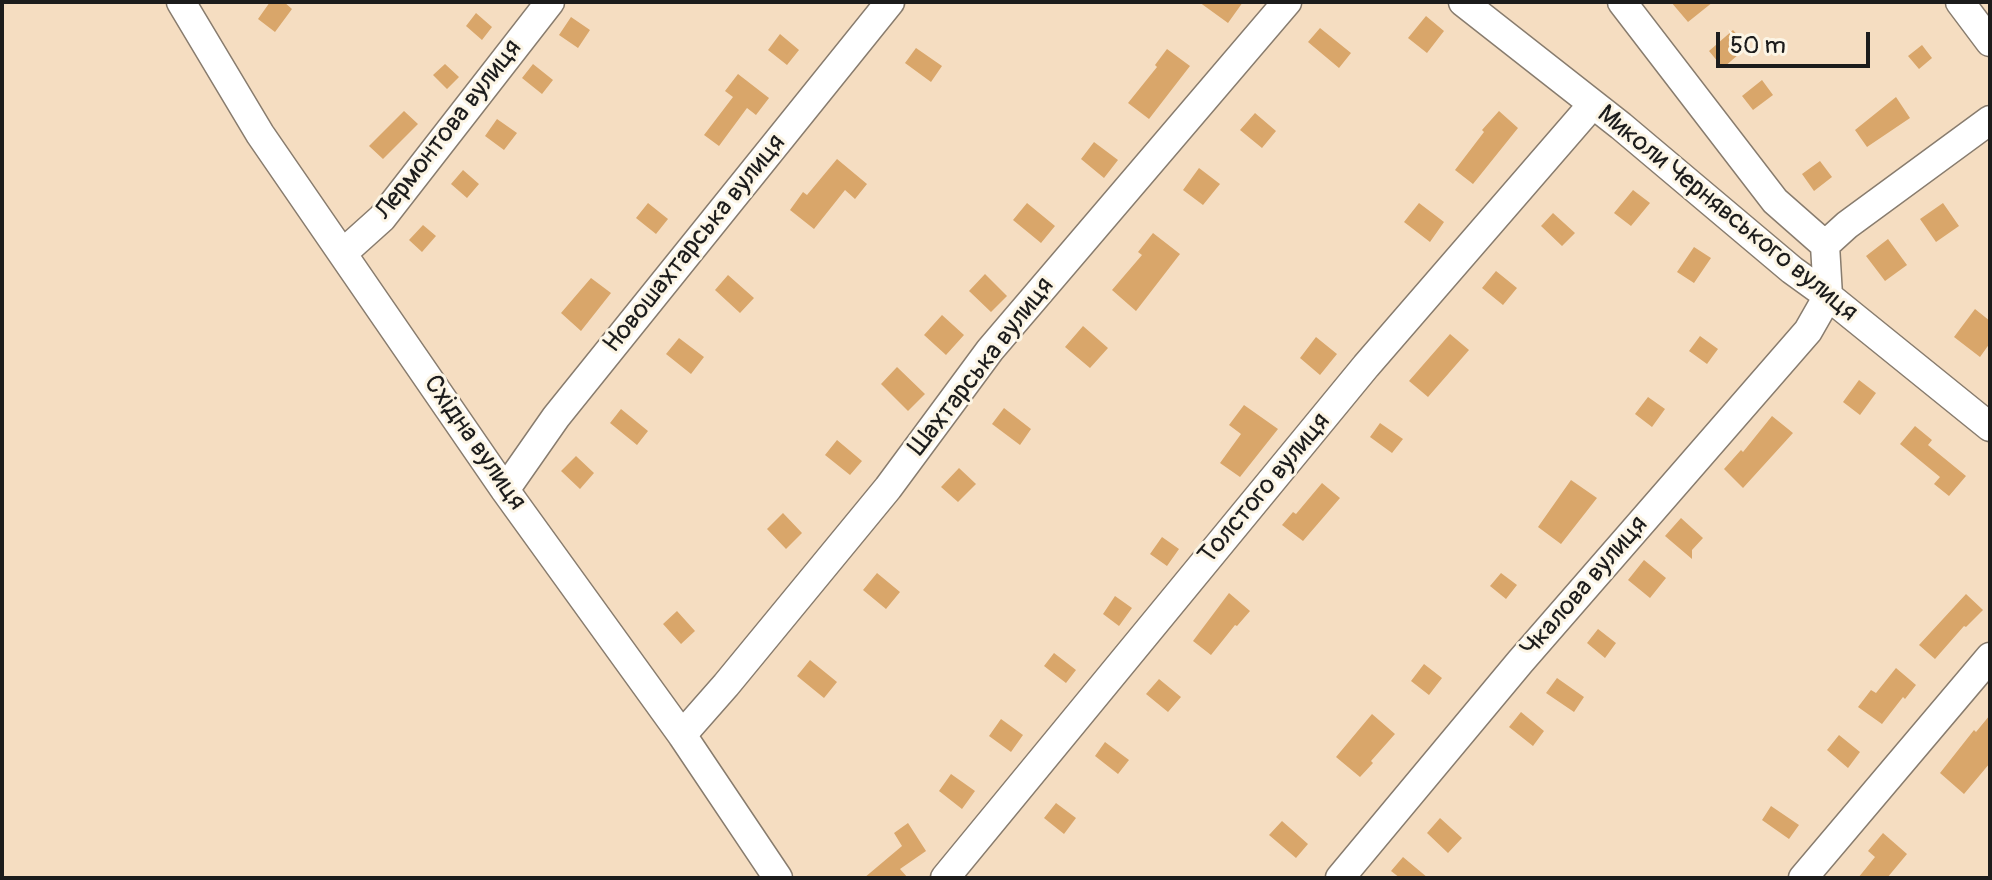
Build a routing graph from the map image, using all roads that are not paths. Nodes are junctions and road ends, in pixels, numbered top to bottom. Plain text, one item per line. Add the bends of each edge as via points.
1 (550, 2) edge
2 (890, 2) edge
3 (1287, 2) edge
4 (1463, 2) edge
5 (1622, 2) edge
6 (1960, 2) edge
7 (183, 3) edge
8 (1990, 42) edge
9 (1592, 105) junction
10 (1990, 120) edge
11 (1825, 245) junction
12 (343, 253) junction
13 (1828, 296) junction
14 (1990, 427) edge
15 (505, 490) junction
16 (1990, 657) edge
17 (682, 735) junction
18 (778, 878) edge
19 (945, 878) edge
20 (1340, 878) edge
21 (1803, 878) edge

1 - 12 street, Лермонтова вулиця via 382,218
2 - 15 street, Новошахтарська вулиця via 556,417
3 - 17 street, Шахтарська вулиця via 990,350 888,488
4 - 9 street, Миколи Чернявського вулиця
5 - 11 street via 1775,201
6 - 8 street
7 - 12 street, Східна вулиця via 260,134
9 - 13 street, Миколи Чернявського вулиця
9 - 19 street, Толстого вулиця via 1366,366
10 - 11 street
11 - 13 street
12 - 15 street, Східна вулиця
13 - 14 street, Миколи Чернявського вулиця
13 - 20 street, Чкалова вулиця via 1808,331
15 - 17 street, Східна вулиця
16 - 21 street
17 - 18 street, Східна вулиця

